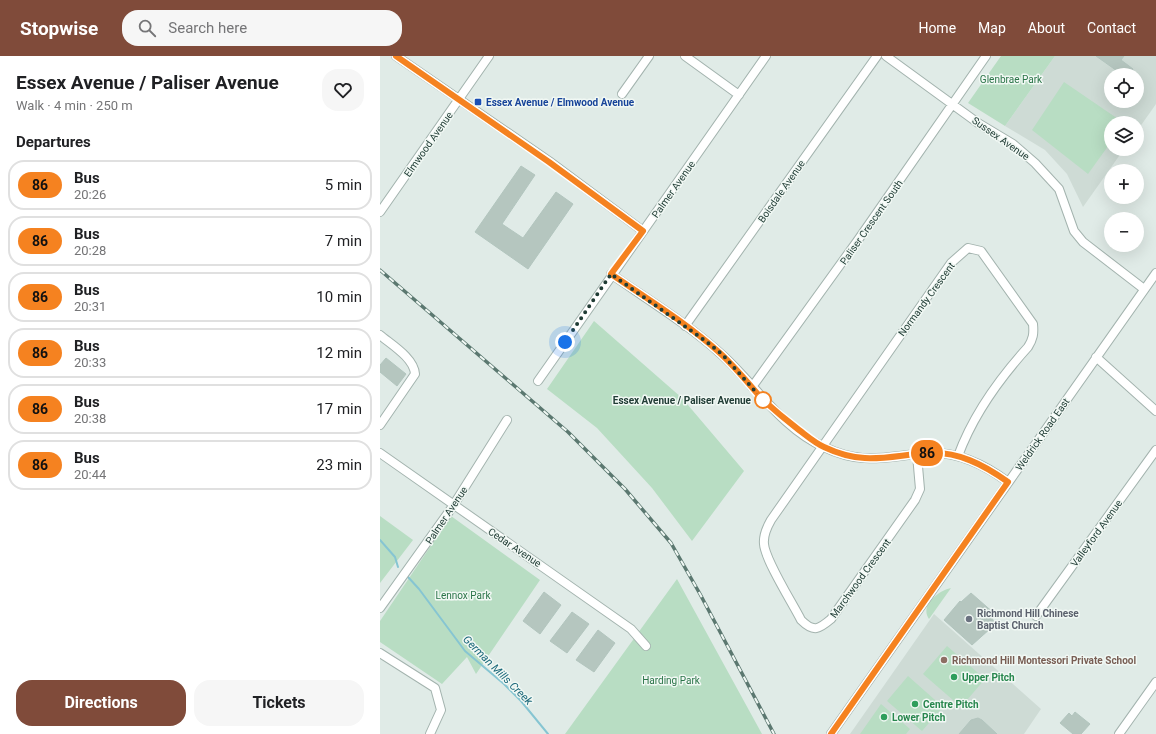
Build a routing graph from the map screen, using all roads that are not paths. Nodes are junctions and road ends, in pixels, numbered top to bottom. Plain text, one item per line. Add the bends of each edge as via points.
1 (396, 56) edge
2 (489, 56) edge
3 (649, 56) edge
4 (685, 56) edge
5 (766, 56) edge
6 (877, 56) edge
7 (886, 56) edge
8 (986, 56) edge
9 (622, 94) dead end
10 (739, 95) junction
11 (458, 100) junction
12 (953, 104) junction
13 (380, 212) edge
14 (643, 231) junction
15 (1156, 272) edge
16 (611, 274) junction
17 (1144, 289) junction
18 (685, 326) junction
19 (380, 335) edge
20 (1096, 357) junction
21 (538, 381) dead end
22 (752, 387) junction
23 (1156, 411) edge
24 (507, 420) dead end
25 (380, 424) edge
26 (822, 447) junction
27 (1156, 450) edge
28 (380, 453) edge
29 (917, 455) junction
30 (958, 456) junction
31 (1008, 482) junction
32 (454, 506) junction
33 (380, 608) edge
34 (1036, 616) dead end
35 (646, 646) dead end
36 (380, 653) edge
37 (1156, 682) edge
38 (435, 732) edge
39 (831, 734) edge
40 (1119, 734) edge

1 - 11 street
2 - 11 street, Elmwood Avenue
3 - 9 street
4 - 10 street
5 - 10 street, Palmer Avenue
6 - 18 street, Boisdale Avenue
7 - 12 street, Sussex Avenue
8 - 12 street, Paliser Crescent South
10 - 14 street, Palmer Avenue
11 - 13 street, Elmwood Avenue
11 - 14 street
12 - 17 street, Sussex Avenue via 1035,163 1059,189 1074,230 1083,242
12 - 22 street, Paliser Crescent South
14 - 16 street, Palmer Avenue
15 - 17 street, Weldrick Road East
16 - 18 street
16 - 21 street, Palmer Avenue
17 - 20 street, Weldrick Road East
18 - 22 street via 723,355
19 - 25 street via 410,361 415,367 415,374
20 - 23 street
20 - 31 street, Weldrick Road East
22 - 26 street via 782,418
24 - 32 street, Palmer Avenue
26 - 29 street via 862,459
26 - 29 street, Marchwood Crescent via 771,520 765,531 764,544 768,557 801,620 814,629 821,628 831,618 915,500 920,489
26 - 30 street, Normandy Crescent via 951,263 968,248 975,248 983,254 1033,324 1034,332 1028,347 978,411
27 - 34 street, Valleyford Avenue
28 - 32 street, Cedar Avenue
29 - 30 street via 929,453
30 - 31 street via 982,465
31 - 39 street, Weldrick Road East
32 - 33 street, Palmer Avenue
32 - 35 street, Cedar Avenue via 632,629
36 - 38 street via 435,688 441,710
37 - 40 street

